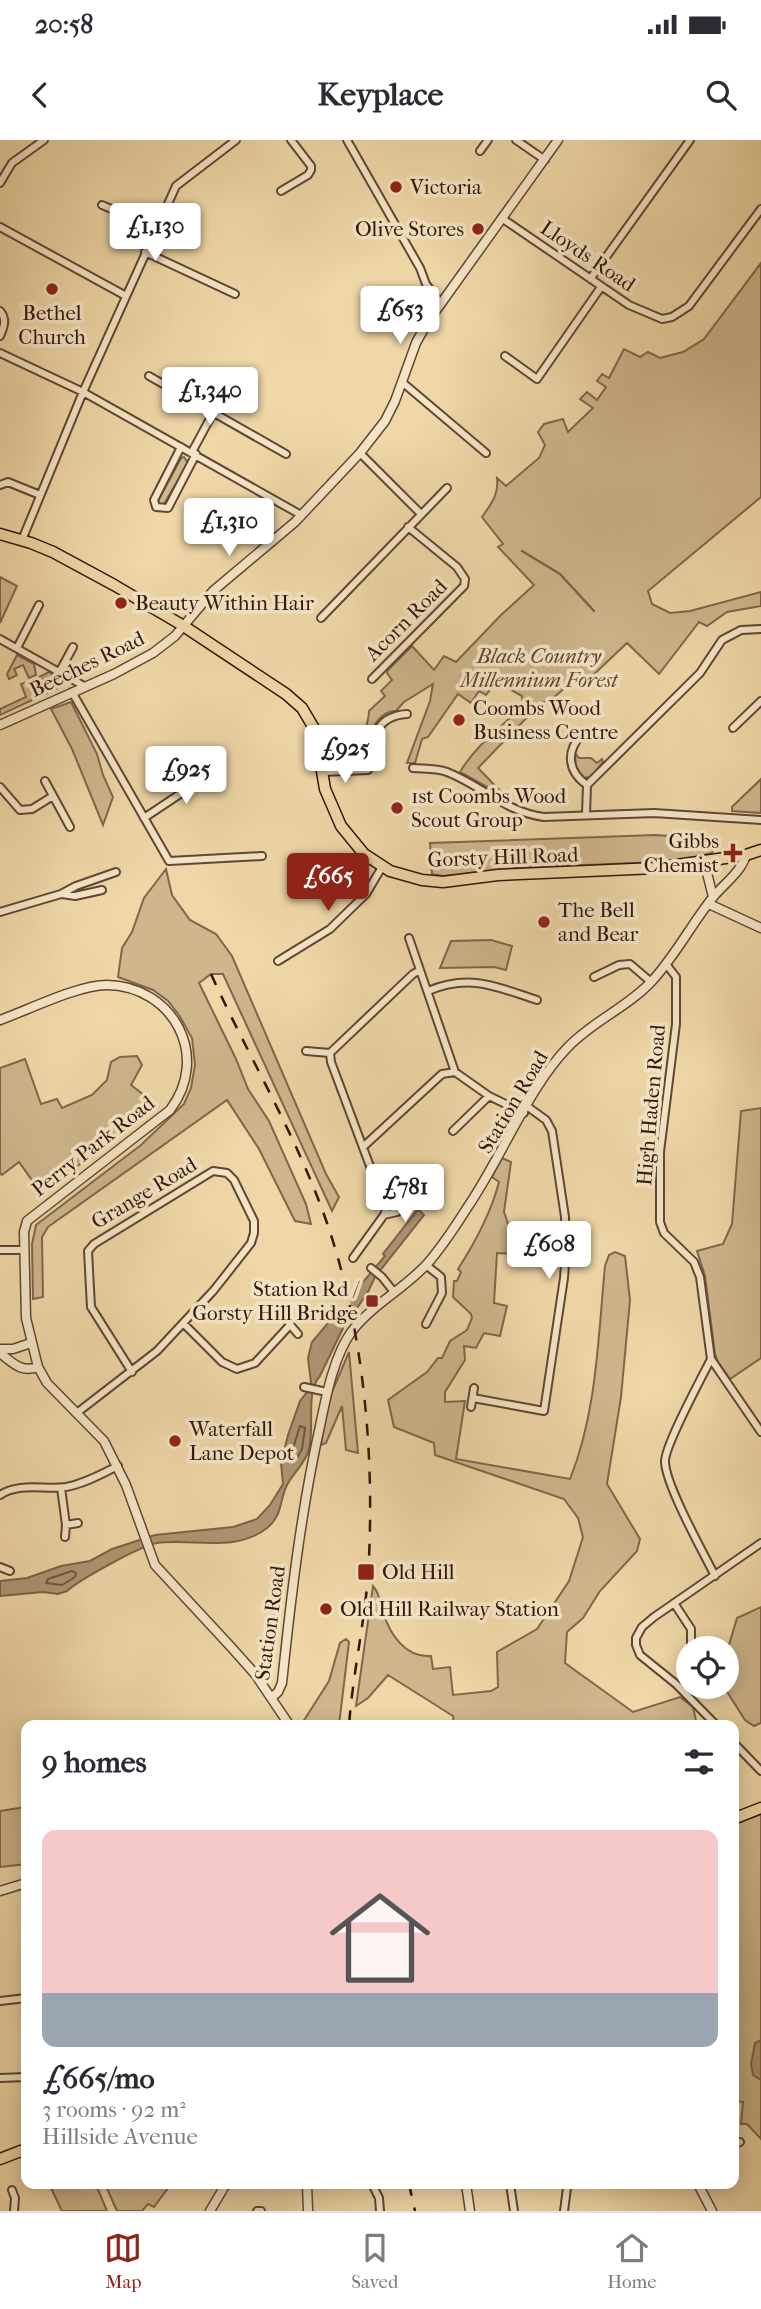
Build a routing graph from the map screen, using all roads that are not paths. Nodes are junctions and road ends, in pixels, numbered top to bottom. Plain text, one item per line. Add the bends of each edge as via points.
1 (44, 140) edge
2 (236, 140) edge
3 (291, 140) edge
4 (347, 140) edge
5 (488, 140) edge
6 (516, 140) edge
7 (558, 140) edge
8 (690, 140) edge
9 (481, 151) dead end
10 (545, 160) junction
11 (0, 183) edge
12 (281, 191) dead end
13 (102, 205) dead end
14 (761, 209) edge
15 (503, 219) junction
16 (0, 227) edge
17 (156, 228) junction
18 (145, 253) junction
19 (591, 278) junction
20 (601, 286) junction
21 (430, 289) junction
22 (235, 294) dead end
23 (448, 294) junction
24 (126, 296) junction
25 (441, 305) junction
26 (0, 311) edge
27 (0, 336) edge
28 (0, 353) edge
29 (505, 356) dead end
30 (149, 376) dead end
31 (402, 382) junction
32 (83, 392) junction
33 (213, 413) junction
34 (181, 447) junction
35 (194, 453) junction
36 (360, 453) junction
37 (486, 453) dead end
38 (286, 454) dead end
39 (0, 485) edge
40 (447, 488) dead end
41 (40, 495) junction
42 (421, 514) junction
43 (301, 515) junction
44 (408, 527) junction
45 (0, 534) edge
46 (22, 540) junction
47 (39, 605) dead end
48 (321, 618) dead end
49 (182, 625) junction
50 (761, 629) edge
51 (0, 639) edge
52 (72, 647) dead end
53 (17, 648) junction
54 (60, 671) junction
55 (372, 679) dead end
56 (84, 686) junction
57 (72, 692) junction
58 (761, 702) edge
59 (407, 714) dead end
60 (0, 725) edge
61 (733, 728) dead end
62 (582, 734) dead end
63 (413, 768) dead end
64 (213, 772) dead end
65 (321, 772) junction
66 (45, 781) dead end
67 (587, 785) junction
68 (0, 787) edge
69 (53, 796) junction
70 (586, 814) junction
71 (144, 818) junction
72 (761, 820) edge
73 (71, 827) dead end
74 (761, 850) edge
75 (746, 855) junction
76 (262, 856) dead end
77 (704, 861) junction
78 (382, 867) junction
79 (116, 872) dead end
80 (102, 890) dead end
81 (61, 894) junction
82 (711, 900) junction
83 (0, 912) edge
84 (761, 928) edge
85 (409, 937) dead end
86 (278, 961) dead end
87 (666, 964) junction
88 (420, 970) junction
89 (594, 977) dead end
90 (651, 982) junction
91 (428, 990) junction
92 (537, 1000) dead end
93 (0, 1020) edge
94 (306, 1051) dead end
95 (330, 1053) junction
96 (455, 1072) junction
97 (489, 1096) junction
98 (526, 1110) junction
99 (465, 1122) junction
100 (473, 1129) dead end
101 (453, 1131) dead end
102 (363, 1147) junction
103 (408, 1200) dead end
104 (384, 1215) junction
105 (0, 1250) edge
106 (23, 1250) junction
107 (353, 1258) dead end
108 (426, 1265) junction
109 (371, 1268) dead end
110 (394, 1292) junction
111 (284, 1315) dead end
112 (184, 1324) junction
113 (426, 1324) dead end
114 (290, 1325) junction
115 (298, 1334) dead end
116 (30, 1343) junction
117 (0, 1351) edge
118 (711, 1359) junction
119 (38, 1367) junction
120 (132, 1372) junction
121 (304, 1387) dead end
122 (474, 1388) dead end
123 (324, 1391) junction
124 (473, 1398) junction
125 (471, 1407) dead end
126 (78, 1412) junction
127 (761, 1432) edge
128 (118, 1466) junction
129 (61, 1488) junction
130 (0, 1495) edge
131 (78, 1523) dead end
132 (66, 1525) junction
133 (65, 1537) dead end
134 (761, 1544) edge
135 (0, 1567) edge
136 (10, 1571) dead end
137 (715, 1576) junction
138 (674, 1603) junction
139 (691, 1636) edge
140 (271, 1698) junction
141 (286, 1720) edge
142 (711, 1720) edge
143 (739, 1747) edge
144 (760, 1766) edge
145 (761, 1802) edge
146 (761, 1808) edge
147 (739, 1810) edge
148 (739, 1817) edge
149 (21, 1885) edge
150 (0, 1891) edge
151 (21, 1999) edge
152 (0, 2001) edge
153 (0, 2078) edge
154 (21, 2078) edge
155 (21, 2151) edge
156 (0, 2159) edge
157 (223, 2189) edge
158 (307, 2189) edge
159 (374, 2189) edge
160 (467, 2189) edge
161 (511, 2189) edge
162 (567, 2189) edge
163 (701, 2189) edge
164 (12, 2190) dead end
165 (15, 2211) edge
166 (210, 2211) edge
167 (308, 2211) edge
168 (380, 2211) edge
169 (470, 2211) edge
170 (514, 2211) edge
171 (564, 2211) edge
172 (712, 2211) edge

1 - 11 street via 12,163
2 - 17 street via 180,181
3 - 12 street via 312,170
4 - 21 street
5 - 9 street
6 - 10 street
7 - 10 street, Beeches Road
8 - 19 street
10 - 15 street, Beeches Road
13 - 17 street
14 - 20 street, Lloyds Road via 689,306 672,317 657,317 629,305
15 - 19 street, Lloyds Road
15 - 23 street, Beeches Road
16 - 24 street
17 - 18 street
18 - 22 street
18 - 24 street
19 - 20 street, Lloyds Road
20 - 29 street via 537,379
21 - 23 street
21 - 25 street
23 - 25 street, Beeches Road
24 - 32 street
25 - 31 street, Beeches Road via 416,343
26 - 27 street via 5,324
28 - 32 street
30 - 33 street
31 - 36 street, Beeches Road via 385,421
31 - 37 street
32 - 34 street
32 - 41 street
33 - 35 street
33 - 38 street
34 - 35 street
34 - 35 street via 154,500 156,507 168,508
35 - 43 street
36 - 42 street
36 - 43 street, Beeches Road
39 - 41 street via 8,482
40 - 42 street
41 - 46 street
42 - 44 street
43 - 49 street, Beeches Road via 213,591
44 - 48 street
44 - 55 street, Acorn Road via 457,567 464,586
45 - 46 main road, Gorsty Hill Road
46 - 49 main road, Gorsty Hill Road via 53,552
47 - 53 street
49 - 56 street, Beeches Road via 153,653
49 - 65 main road, Gorsty Hill Road via 302,708 315,730
50 - 67 street via 741,630 722,640 700,673
51 - 53 street
52 - 54 street
53 - 54 street
54 - 56 street
56 - 57 street, Beeches Road
57 - 60 street, Beeches Road
57 - 71 street
58 - 61 street
59 - 65 street via 393,715 376,731 368,770
62 - 67 street via 574,743 571,760 578,779
63 - 70 street via 448,772 531,815
64 - 71 street
65 - 78 main road, Gorsty Hill Road via 341,826 364,854
66 - 69 street
67 - 70 street
68 - 69 street via 20,810 32,809
69 - 73 street
70 - 72 street
71 - 76 street via 169,861
74 - 75 main road, Gorsty Hill Road
75 - 77 main road, Gorsty Hill Road
75 - 82 street, Station Road via 743,865
77 - 78 main road, Gorsty Hill Road via 443,882 415,879
77 - 82 street
78 - 86 street via 366,894 330,929
79 - 81 street
80 - 81 street
81 - 83 street
82 - 84 street
82 - 87 street, Station Road
85 - 88 street
87 - 90 street, Station Road
87 - 118 street, High Haden Road via 676,977 676,1024 660,1152 660,1222 664,1233 694,1262 700,1277
88 - 91 street
88 - 95 street
89 - 90 street via 630,964
90 - 98 street, Station Road via 566,1049
91 - 92 street via 468,981
91 - 96 street
93 - 106 street, Perry Park Road via 84,989 124,987 149,997 173,1018 188,1058 184,1088 170,1110 32,1215 25,1225
94 - 95 street
95 - 102 street
96 - 97 street
96 - 102 street via 442,1074
97 - 98 street
97 - 99 street
98 - 108 street, Station Road via 477,1195
98 - 124 street via 546,1120 552,1132 565,1217 564,1278 544,1411
99 - 100 street
99 - 101 street
102 - 104 street via 384,1201
103 - 104 street via 397,1213
104 - 107 street
105 - 106 street
106 - 116 street, Perry Park Road
108 - 110 street, Station Road
108 - 113 street via 441,1277 442,1293
109 - 110 street
110 - 123 street, Station Road via 352,1332
111 - 114 street
112 - 114 street via 222,1362 237,1369 255,1363
112 - 120 street, Grange Road
112 - 120 street, Grange Road via 236,1264 254,1233 254,1221 234,1180 220,1171 213,1171 88,1251 91,1307
114 - 115 street
116 - 117 street
116 - 119 street, Perry Park Road
117 - 119 street via 20,1368
118 - 127 street, High Haden Road
118 - 137 street via 665,1462
119 - 126 street, Perry Park Road via 47,1383
120 - 126 street, Grange Road
121 - 123 street
122 - 124 street
123 - 140 street, Station Road via 292,1585 282,1683
124 - 125 street
126 - 128 street, Perry Park Road via 104,1440
128 - 129 street
128 - 140 street, Perry Park Road via 159,1570
129 - 130 street via 19,1488
129 - 132 street
131 - 132 street
132 - 133 street
134 - 137 street
135 - 136 street
137 - 138 street
138 - 139 street
138 - 142 street via 642,1627 636,1639 638,1651
140 - 141 street, Perry Park Road
143 - 144 street
145 - 147 main road
146 - 148 main road
149 - 150 street
151 - 152 street
153 - 154 street
155 - 156 main road
157 - 166 street
158 - 167 street
159 - 168 street
160 - 169 street
161 - 170 street
162 - 171 street
163 - 172 street
164 - 165 street

